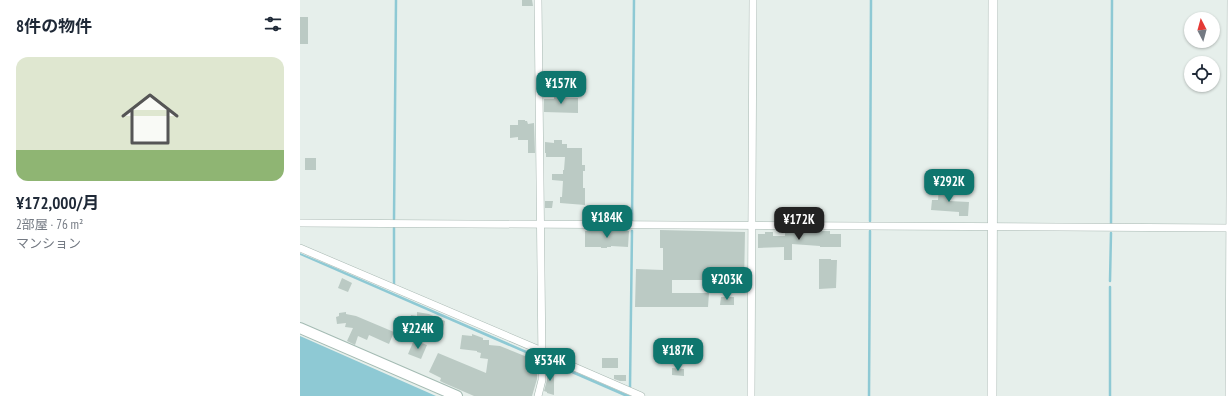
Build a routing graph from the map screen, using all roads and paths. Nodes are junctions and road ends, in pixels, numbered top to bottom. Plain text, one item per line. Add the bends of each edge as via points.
1 (538, 0) edge
2 (753, 0) edge
3 (993, 0) edge
4 (1231, 0) edge
5 (300, 224) edge
6 (541, 224) junction
7 (752, 226) junction
8 (993, 226) junction
9 (1231, 228) edge
10 (300, 248) edge
11 (300, 328) edge
12 (542, 355) junction
13 (457, 396) edge
14 (538, 396) edge
15 (641, 396) edge
16 (751, 396) edge
17 (992, 396) edge
18 (1229, 396) edge

1 - 6 street
2 - 7 street
3 - 8 street
4 - 9 street
5 - 6 street
6 - 7 street
6 - 12 street
7 - 8 street
7 - 16 street
8 - 9 street
8 - 17 street
9 - 18 street
10 - 12 street
11 - 13 main road
12 - 14 street via 542,380
12 - 15 street

